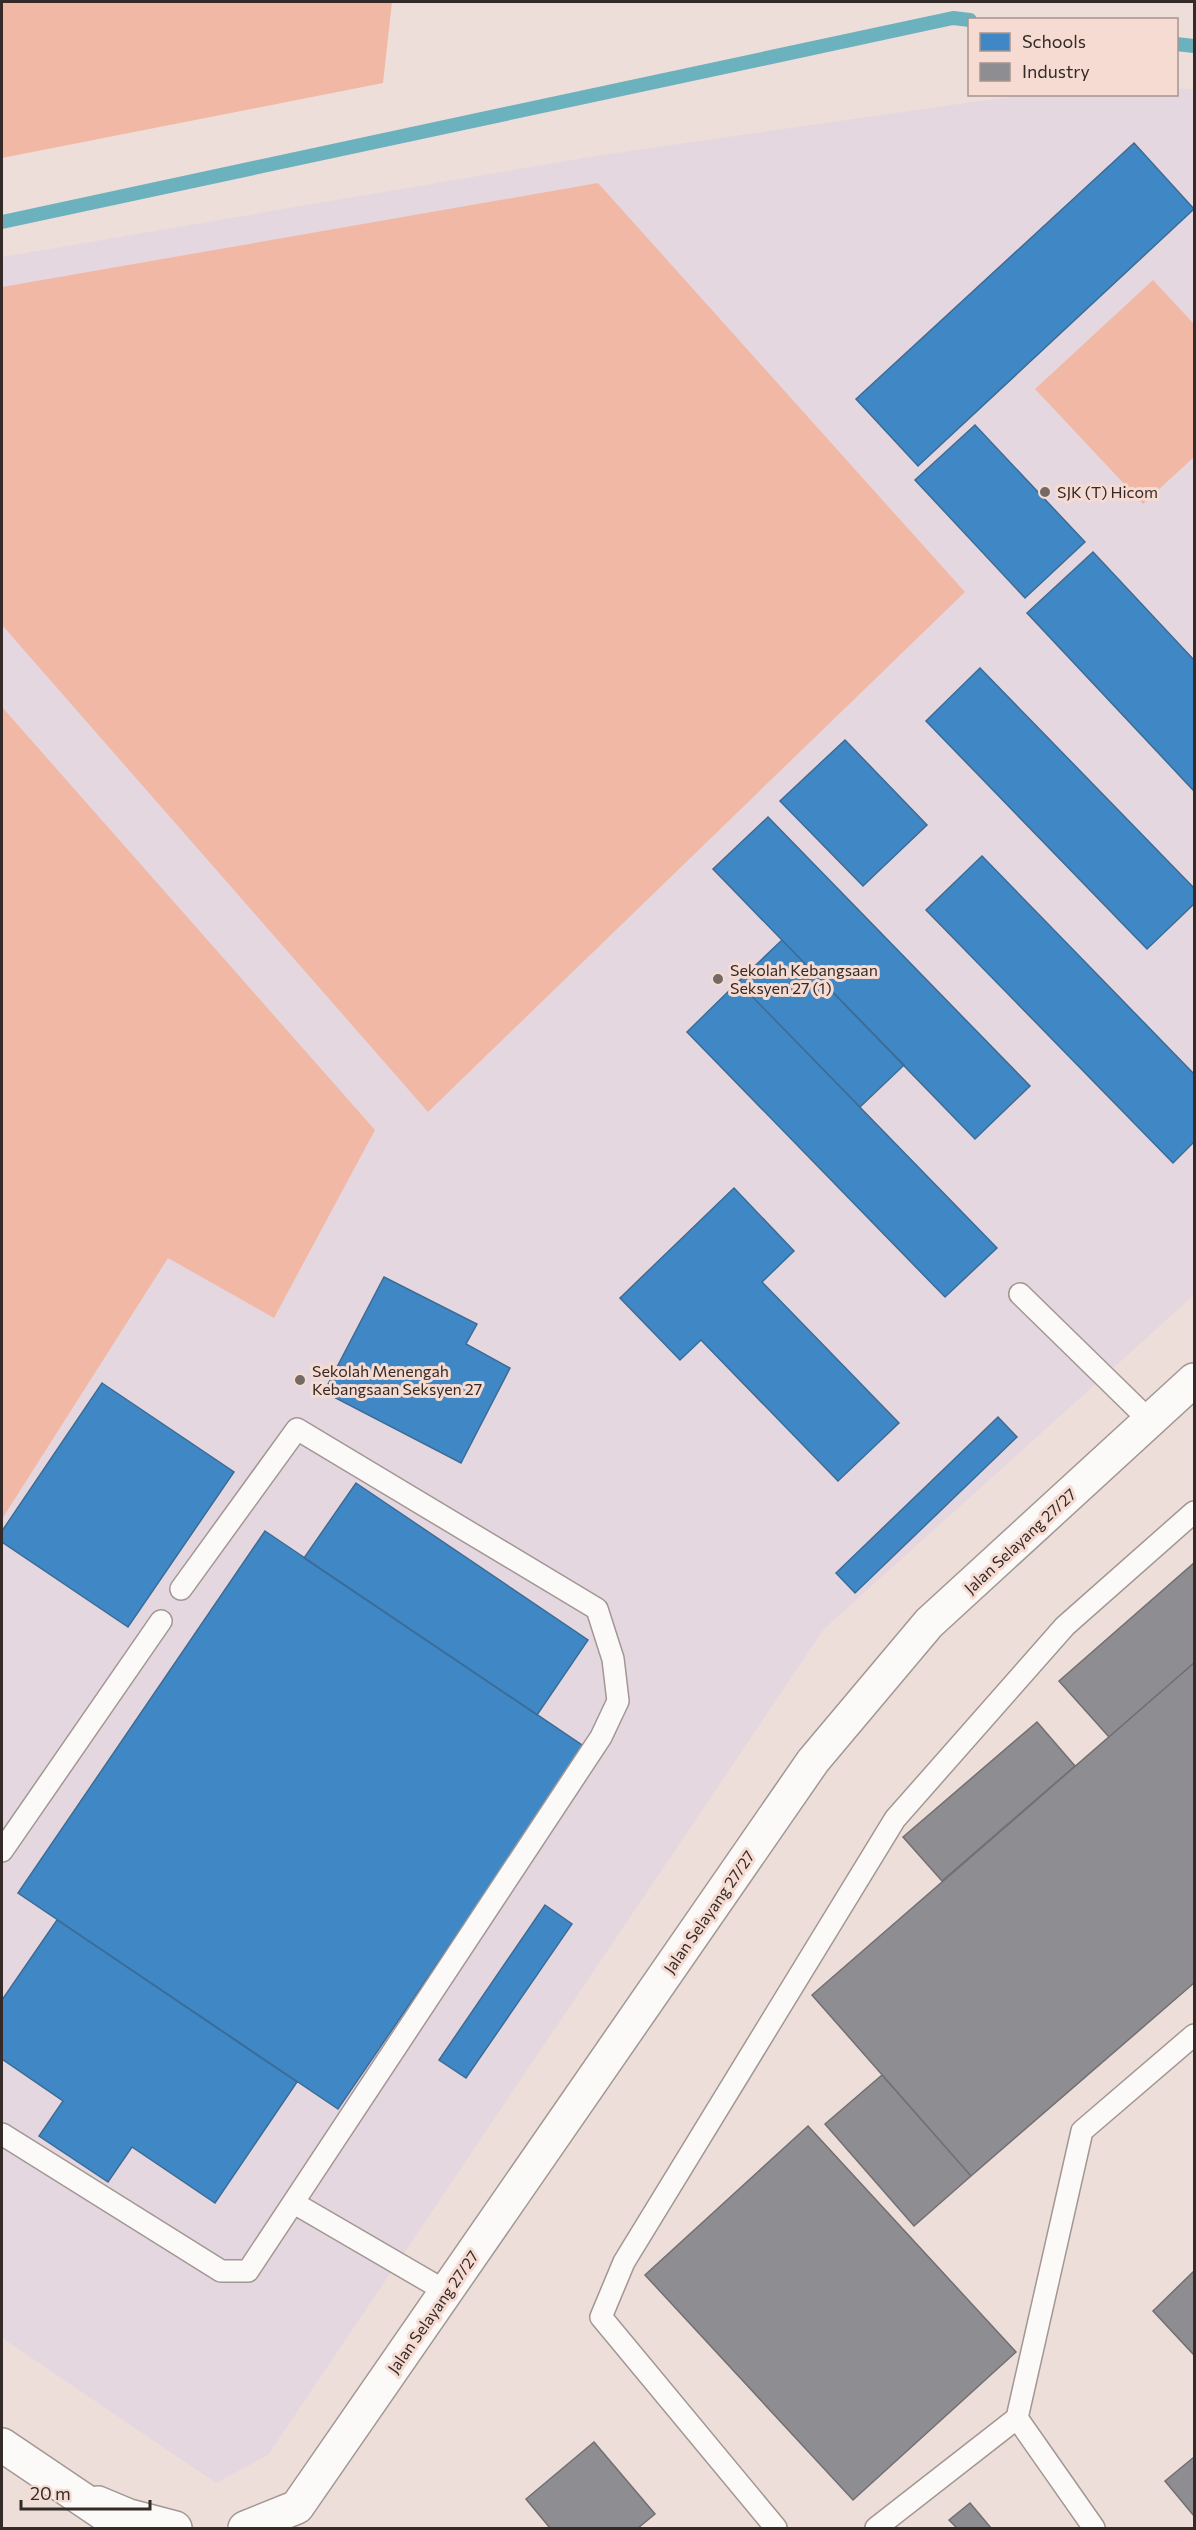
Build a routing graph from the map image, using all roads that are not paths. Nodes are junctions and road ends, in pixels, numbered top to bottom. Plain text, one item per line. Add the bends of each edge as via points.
1 (1020, 1293) dead end
2 (1194, 1380) edge
3 (1150, 1421) junction
4 (1194, 1512) edge
5 (181, 1589) dead end
6 (161, 1621) dead end
7 (2, 1851) edge
8 (1194, 2035) edge
9 (2, 2134) edge
10 (294, 2204) junction
11 (447, 2292) junction
12 (1017, 2418) junction
13 (2, 2445) edge
14 (71, 2492) junction
15 (298, 2518) edge
16 (125, 2529) edge
17 (175, 2529) edge
18 (245, 2529) edge
19 (776, 2529) edge
20 (876, 2529) edge
21 (1094, 2529) edge

1 - 3 lane
2 - 3 street, Jalan Selayang 27/27
3 - 11 street, Jalan Selayang 27/27 via 929,1623 813,1761
4 - 19 lane via 1065,1626 895,1819 624,2262 601,2317
5 - 10 lane via 297,1429 597,1609 613,1659 618,1701 601,1737
6 - 7 lane
8 - 12 lane via 1082,2131
9 - 10 lane via 221,2271 248,2271
10 - 11 lane
11 - 15 street, Jalan Selayang 27/27
12 - 20 lane
12 - 21 lane
13 - 14 street
14 - 16 street
14 - 17 street via 129,2516
15 - 18 street, Jalan Selayang 27/27

